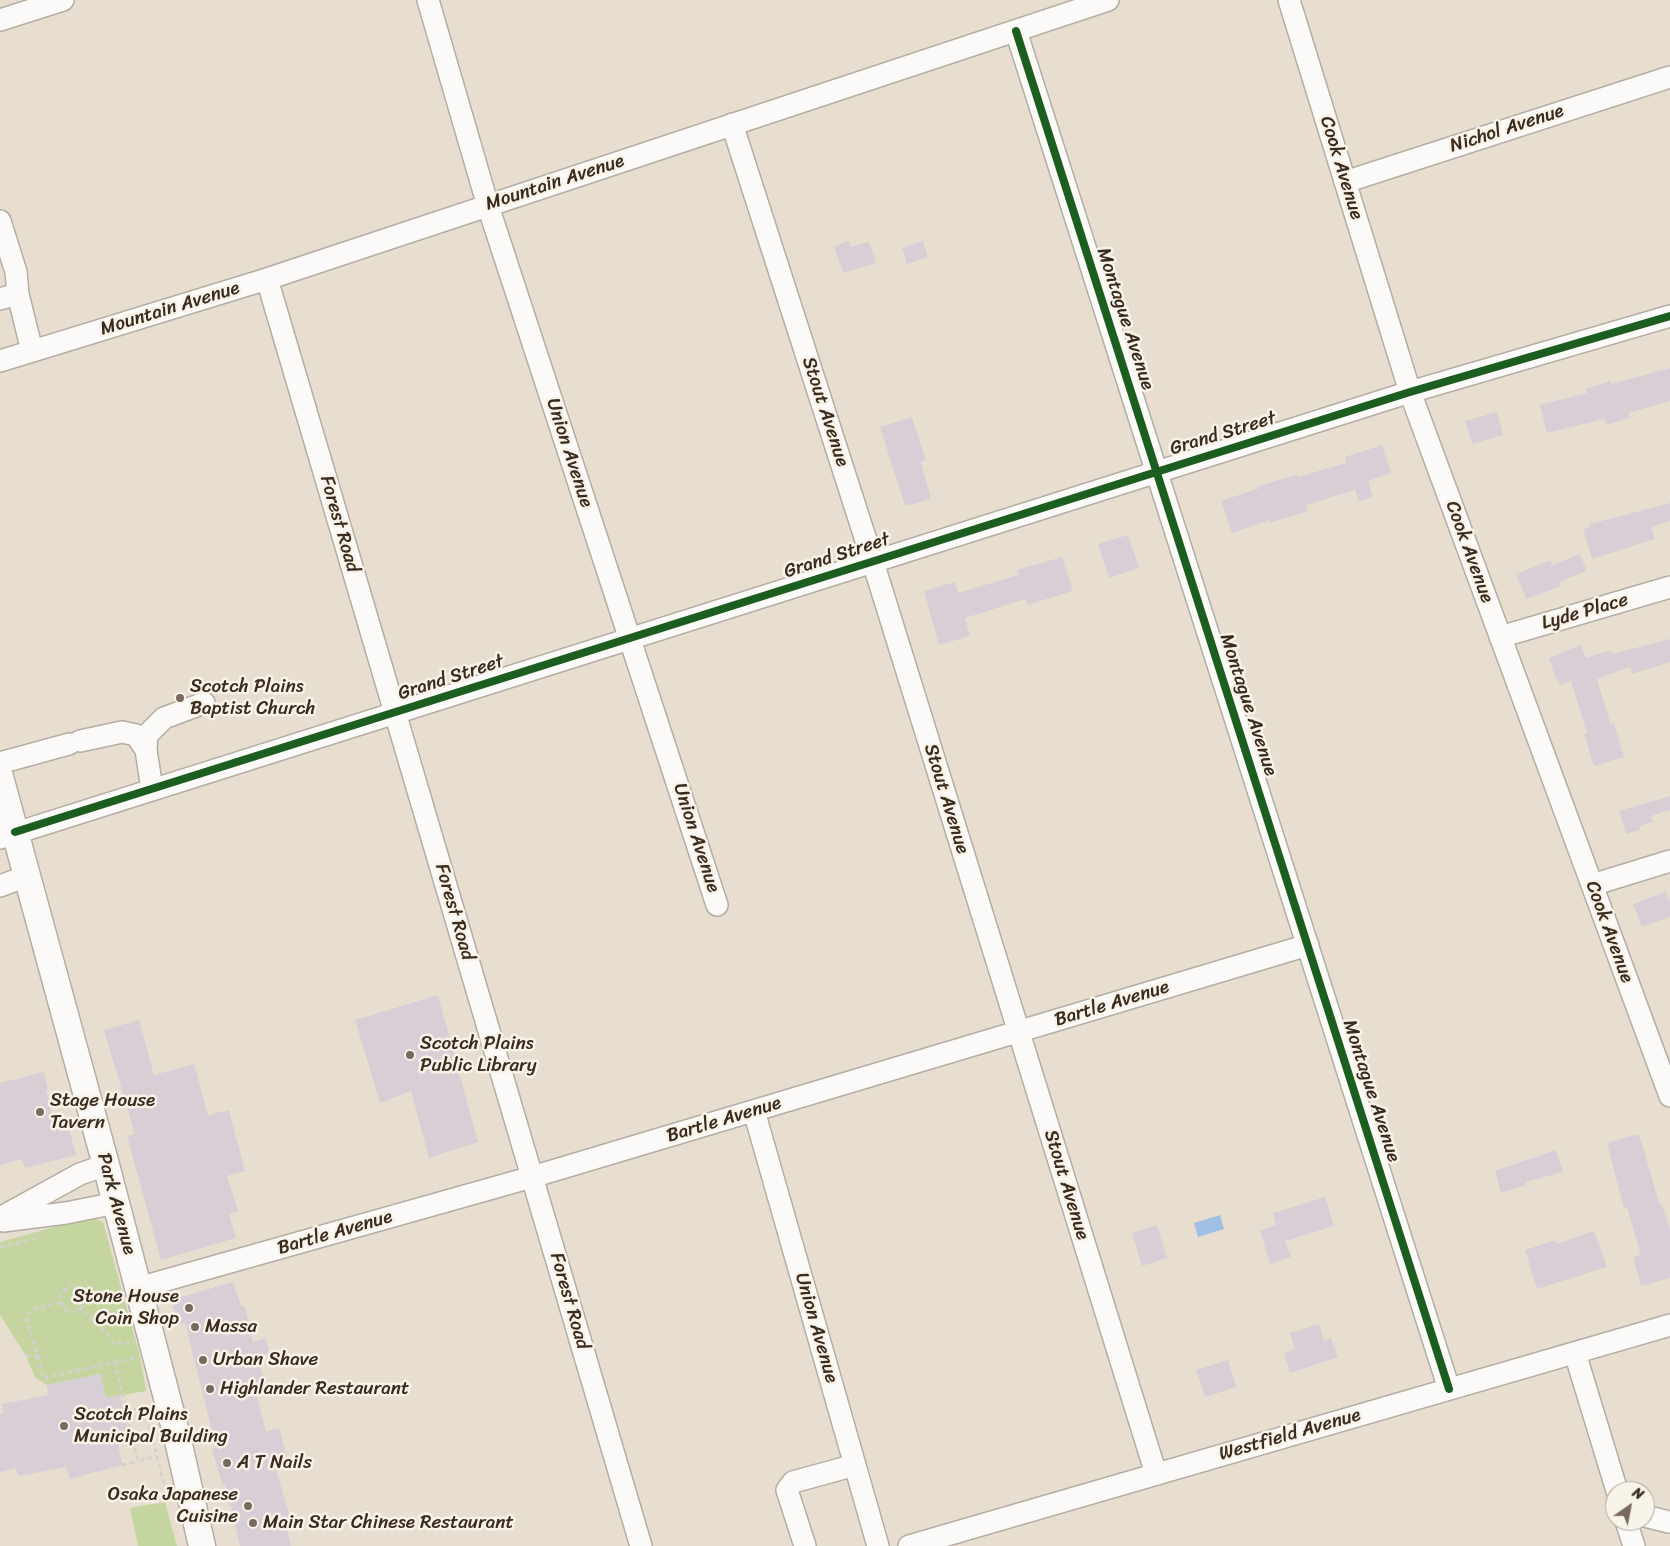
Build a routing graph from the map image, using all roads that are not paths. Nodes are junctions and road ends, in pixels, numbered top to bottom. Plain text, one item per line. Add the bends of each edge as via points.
1 (62, 0) edge
2 (429, 0) edge
3 (1108, 0) edge
4 (1289, 0) edge
5 (0, 20) edge
6 (1016, 31) junction
7 (1670, 77) edge
8 (732, 124) junction
9 (1345, 182) junction
10 (488, 206) junction
11 (0, 221) edge
12 (267, 279) junction
13 (9, 296) edge
14 (1670, 316) edge
15 (32, 351) junction
16 (0, 360) edge
17 (1410, 392) junction
18 (1157, 472) junction
19 (873, 562) junction
20 (1670, 587) edge
21 (1500, 638) junction
22 (630, 639) junction
23 (204, 703) dead end
24 (395, 713) junction
25 (146, 750) junction
26 (0, 763) edge
27 (0, 777) edge
28 (152, 789) junction
29 (8, 835) edge
30 (1670, 862) edge
31 (27, 876) junction
32 (1592, 885) junction
33 (0, 886) edge
34 (718, 905) dead end
35 (1308, 945) junction
36 (1018, 1032) junction
37 (1670, 1096) edge
38 (754, 1111) junction
39 (106, 1165) junction
40 (532, 1177) junction
41 (116, 1203) junction
42 (0, 1220) edge
43 (138, 1288) junction
44 (1670, 1325) edge
45 (1575, 1353) junction
46 (1450, 1389) junction
47 (854, 1465) junction
48 (1156, 1474) junction
49 (1614, 1481) edge
50 (1655, 1518) edge
51 (1669, 1522) edge
52 (1629, 1531) edge
53 (202, 1546) edge
54 (641, 1546) edge
55 (805, 1546) edge
56 (878, 1546) edge
57 (909, 1546) edge
58 (1634, 1546) edge

1 - 5 street
2 - 10 street, Union Avenue
3 - 6 street, Mountain Avenue
4 - 9 street, Cook Avenue
6 - 8 street, Mountain Avenue
6 - 18 street, Montague Avenue
7 - 9 street, Nichol Avenue
8 - 10 street, Mountain Avenue
8 - 19 street, Stout Avenue
9 - 17 street, Cook Avenue
10 - 12 street, Mountain Avenue
10 - 22 street, Union Avenue
11 - 13 street via 16,272
12 - 15 street, Mountain Avenue
12 - 24 street, Forest Road
13 - 15 street
14 - 17 street, Grand Street
15 - 16 street, Mountain Avenue
17 - 18 street, Grand Street
17 - 21 street, Cook Avenue
18 - 19 street, Grand Street
18 - 35 street, Montague Avenue
19 - 22 street, Grand Street
19 - 36 street, Stout Avenue
20 - 21 street, Lyde Place
21 - 32 street, Cook Avenue
22 - 24 street, Grand Street
22 - 34 street, Union Avenue
23 - 25 street via 164,718 147,735
24 - 28 street, Grand Street
24 - 40 street, Forest Road
25 - 26 street via 136,735 122,732
25 - 28 street
27 - 29 main road, Park Avenue
28 - 29 street, Grand Street
29 - 31 main road, Park Avenue
30 - 32 street
31 - 33 street
31 - 39 main road, Park Avenue
32 - 37 street, Cook Avenue
35 - 36 street, Bartle Avenue
35 - 46 street, Montague Avenue
36 - 38 street, Bartle Avenue
36 - 48 street, Stout Avenue
38 - 40 street, Bartle Avenue
38 - 47 street, Union Avenue
39 - 41 main road, Park Avenue
39 - 42 street via 80,1174
40 - 43 street, Bartle Avenue
40 - 54 street, Forest Road
41 - 42 street via 66,1213
41 - 43 main road, Park Avenue
43 - 53 main road, Park Avenue
44 - 45 street, Westfield Avenue
45 - 46 street, Westfield Avenue
45 - 49 street
46 - 48 street, Westfield Avenue
47 - 55 street via 793,1482 787,1490
47 - 56 street, Union Avenue
48 - 57 street, Westfield Avenue
50 - 51 street
52 - 58 street

